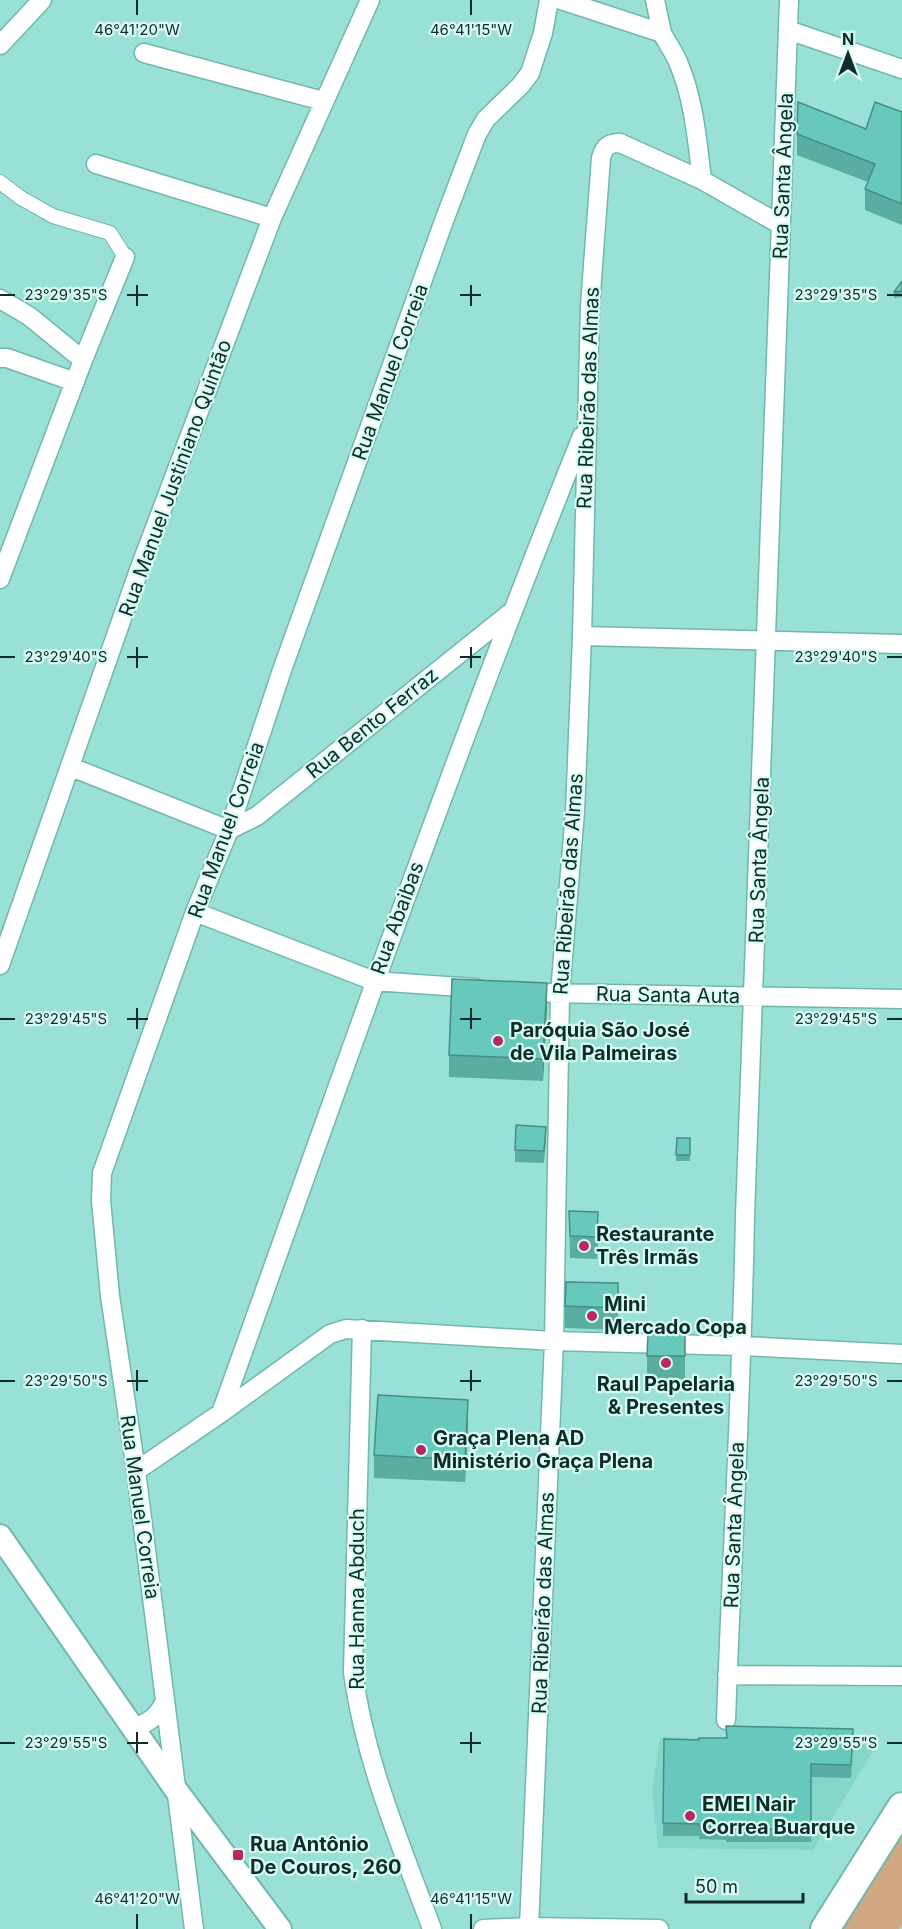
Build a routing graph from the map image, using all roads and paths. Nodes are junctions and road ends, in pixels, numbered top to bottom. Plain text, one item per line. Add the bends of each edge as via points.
1 (42, 0) edge
2 (370, 0) edge
3 (549, 0) edge
4 (561, 0) edge
5 (655, 0) edge
6 (789, 0) edge
7 (788, 30) junction
8 (662, 33) junction
9 (0, 45) edge
10 (144, 53) dead end
11 (902, 69) edge
12 (323, 101) junction
13 (96, 164) dead end
14 (702, 180) junction
15 (0, 182) edge
16 (272, 218) junction
17 (781, 225) junction
18 (125, 257) joint
19 (0, 299) edge
20 (0, 358) edge
21 (83, 360) junction
22 (75, 382) junction
23 (586, 426) junction
24 (0, 579) edge
25 (512, 612) junction
26 (582, 636) junction
27 (767, 640) junction
28 (902, 644) edge
29 (71, 767) junction
30 (229, 830) junction
31 (195, 912) junction
32 (0, 965) edge
33 (374, 981) junction
34 (491, 989) edge
35 (537, 992) edge
36 (560, 993) junction
37 (753, 996) junction
38 (902, 999) edge
39 (362, 1329) junction
40 (554, 1341) junction
41 (742, 1346) junction
42 (902, 1354) edge
43 (221, 1413) junction
44 (136, 1471) junction
45 (0, 1536) edge
46 (728, 1675) junction
47 (902, 1676) edge
48 (165, 1701) junction
49 (726, 1720) dead end
50 (133, 1728) junction
51 (176, 1790) junction
52 (902, 1807) edge
53 (849, 1891) junction
54 (530, 1927) junction
55 (194, 1929) edge
56 (280, 1929) edge
57 (432, 1929) edge
58 (483, 1929) edge
59 (659, 1929) edge
60 (825, 1929) edge
61 (839, 1929) edge

1 - 9 street
2 - 12 street, Rua Manuel Justiniano Quintão
3 - 30 street, Rua Manuel Correia via 530,73 486,119 477,134 282,670
4 - 8 street
5 - 8 street
6 - 7 street, Rua Santa Ângela
7 - 11 street
7 - 17 street, Rua Santa Ângela
8 - 14 street via 686,83
10 - 12 street
12 - 16 street, Rua Manuel Justiniano Quintão
13 - 16 street
14 - 17 street, Rua Ribeirão das Almas
14 - 23 street, Rua Ribeirão das Almas via 620,143 612,143 603,151 590,306
15 - 18 street via 53,216 110,233
16 - 29 street, Rua Manuel Justiniano Quintão via 139,570
17 - 27 street, Rua Santa Ângela
18 - 21 street
19 - 21 street via 29,316
20 - 22 street
21 - 22 street
22 - 24 street
23 - 25 street, Rua Abaibas
23 - 26 street, Rua Ribeirão das Almas
25 - 30 street, Rua Bento Ferraz via 257,816
25 - 33 street, Rua Abaibas
26 - 27 street
26 - 36 street, Rua Ribeirão das Almas via 575,812
27 - 28 street
27 - 37 street, Rua Santa Ângela
29 - 30 street
29 - 32 street, Rua Manuel Justiniano Quintão
30 - 31 street, Rua Manuel Correia
31 - 33 street
31 - 44 street, Rua Manuel Correia via 102,1173 110,1296
33 - 34 street
33 - 43 street, Rua Abaibas
35 - 36 street, Rua Santa Auta
36 - 37 street, Rua Santa Auta
36 - 40 street, Rua Ribeirão das Almas
37 - 38 street, Rua Santa Auta
37 - 41 street, Rua Santa Ângela
39 - 40 street
39 - 43 street via 330,1334
39 - 57 street, Rua Hanna Abduch via 353,1672 358,1709 378,1781
40 - 41 street
40 - 54 street, Rua Ribeirão das Almas
41 - 42 street
41 - 46 street, Rua Santa Ângela
43 - 44 street
44 - 48 street, Rua Manuel Correia
45 - 50 street
46 - 47 street
46 - 49 street, Rua Santa Ângela
48 - 50 street via 152,1720
48 - 51 street, Rua Manuel Correia
50 - 51 street
51 - 55 street, Rua Manuel Correia
51 - 56 street
52 - 53 main road
53 - 60 main road
53 - 61 main road via 847,1915
54 - 58 street
54 - 59 street

